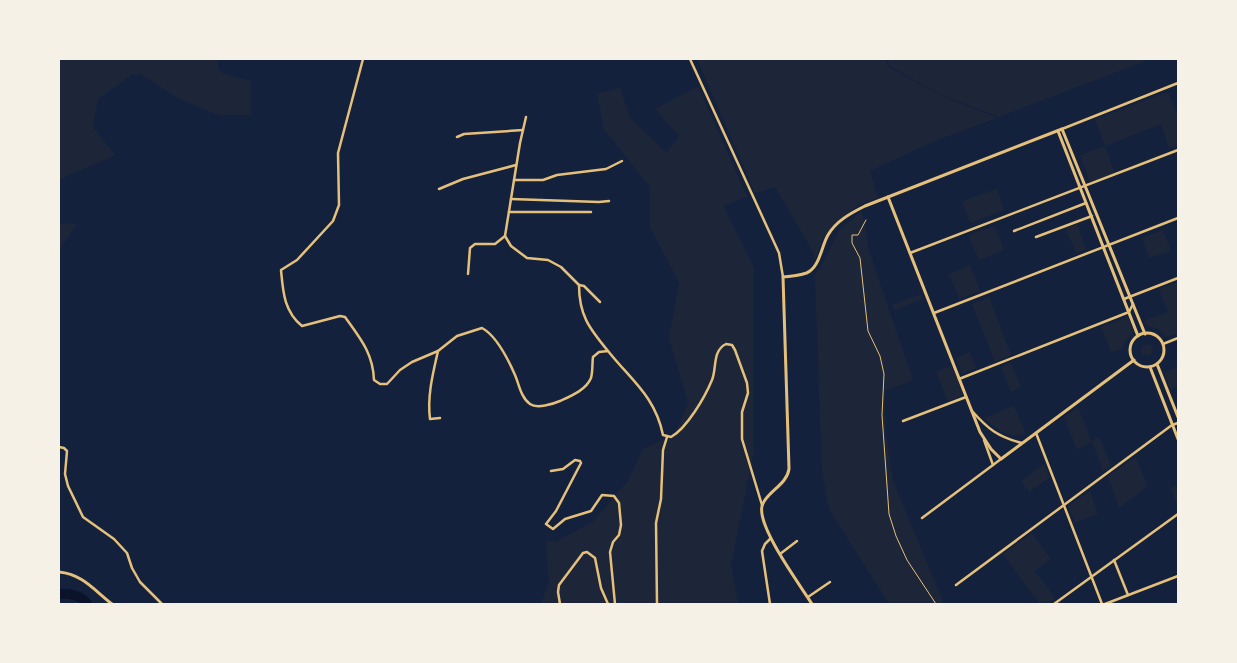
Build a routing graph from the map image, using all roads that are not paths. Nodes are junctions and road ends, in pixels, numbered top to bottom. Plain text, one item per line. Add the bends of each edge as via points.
1 (363, 59) edge
2 (690, 59) edge
3 (1178, 83) edge
4 (526, 117) dead end
5 (1062, 129) junction
6 (523, 130) junction
7 (1058, 131) junction
8 (457, 137) dead end
9 (1178, 150) edge
10 (622, 161) dead end
11 (516, 165) junction
12 (514, 180) junction
13 (1086, 186) junction
14 (1080, 188) junction
15 (439, 189) dead end
16 (888, 197) junction
17 (511, 199) junction
18 (609, 200) dead end
19 (1086, 202) junction
20 (509, 212) junction
21 (591, 212) dead end
22 (1092, 216) junction
23 (1178, 218) edge
24 (1014, 231) dead end
25 (505, 236) junction
26 (1036, 237) dead end
27 (1110, 245) junction
28 (1104, 248) junction
29 (910, 253) junction
30 (468, 274) dead end
31 (783, 277) junction
32 (1178, 278) edge
33 (579, 285) junction
34 (1130, 297) junction
35 (1124, 299) junction
36 (600, 302) dead end
37 (1133, 304) junction
38 (1130, 312) junction
39 (934, 313) junction
40 (1145, 334) junction
41 (1138, 336) junction
42 (1178, 338) edge
43 (1163, 344) junction
44 (438, 351) junction
45 (608, 351) junction
46 (1134, 360) junction
47 (1157, 364) junction
48 (1150, 367) junction
49 (959, 379) junction
50 (966, 397) junction
51 (972, 411) junction
52 (1178, 417) edge
53 (440, 418) dead end
54 (903, 422) dead end
55 (1178, 423) edge
56 (1172, 425) junction
57 (1036, 433) junction
58 (667, 437) junction
59 (983, 437) junction
60 (1178, 439) edge
61 (1022, 443) junction
62 (59, 447) edge
63 (1001, 459) junction
64 (993, 465) junction
65 (552, 471) dead end
66 (762, 505) junction
67 (1064, 505) junction
68 (1178, 514) edge
69 (922, 518) dead end
70 (770, 539) junction
71 (797, 541) dead end
72 (780, 554) junction
73 (1114, 560) junction
74 (59, 572) edge
75 (1178, 576) edge
76 (1092, 577) junction
77 (830, 582) dead end
78 (956, 585) dead end
79 (1128, 595) junction
80 (808, 597) junction
81 (112, 604) edge
82 (162, 604) edge
83 (560, 604) edge
84 (608, 604) edge
85 (615, 604) edge
86 (656, 604) edge
87 (770, 604) edge
88 (812, 604) edge
89 (1054, 604) edge
90 (1104, 604) edge

1 - 44 street via 338,153 339,205 334,221 297,260 281,270 283,294 289,312 302,326 340,316 345,317 372,359 374,380 380,384 387,384 412,362
2 - 31 street via 779,253
3 - 5 street
4 - 6 street
5 - 7 street
5 - 13 street
6 - 8 street via 464,134
6 - 11 street
7 - 14 street
7 - 16 street
9 - 13 street
10 - 12 street via 606,169 557,175 543,180
11 - 12 street
11 - 15 street via 463,179
12 - 17 street
13 - 14 street
13 - 27 street
14 - 19 street
14 - 29 street
16 - 29 street
16 - 31 street via 858,209 837,223 826,240 815,267 809,272
17 - 18 street via 598,202
17 - 20 street
19 - 22 street
19 - 24 street
20 - 21 street
20 - 25 street
22 - 26 street
22 - 28 street
23 - 27 street
25 - 30 street via 495,244 474,244 470,248
25 - 33 street via 511,246 527,258 548,260 561,266
27 - 28 street
27 - 34 street
28 - 35 street
28 - 39 street
29 - 39 street
31 - 66 street via 789,469 786,478
32 - 34 street
33 - 36 street via 584,286
33 - 45 street via 579,299 588,327
34 - 35 street
34 - 37 street
35 - 38 street
37 - 38 street
37 - 40 street
38 - 41 street
38 - 49 street
39 - 49 street
40 - 41 street
40 - 43 street via 1154,335
41 - 46 street via 1132,345 1131,355
42 - 43 street
43 - 47 street via 1163,357
44 - 45 street via 457,336 482,328 488,332 506,358 522,394 530,404 536,406 556,403 585,387 591,377 594,356 599,352
44 - 53 street via 429,410 430,419
45 - 58 street via 645,392 656,409 663,435
46 - 48 street via 1141,366
46 - 57 street
47 - 48 street
47 - 52 street
48 - 56 street
49 - 50 street
50 - 51 street
50 - 54 street
51 - 59 street
51 - 61 street via 986,427 1009,440
55 - 56 street
56 - 60 street
56 - 67 street
57 - 61 street
57 - 67 street
58 - 66 street via 671,438 677,434 707,391 713,380 716,356 720,347 732,345 747,383 748,393 741,418 742,439
58 - 86 street via 663,450 661,499 656,523
59 - 63 street
59 - 64 street
61 - 63 street
62 - 82 street via 66,450 65,474 68,486 83,517 114,539 127,553 140,582
63 - 64 street
64 - 69 street
65 - 85 street via 563,469 575,460 581,463 556,511 546,524 553,529 565,519 591,511 602,496 614,496 619,503 621,525 610,552
66 - 70 street
67 - 76 street
67 - 78 street
68 - 73 street
70 - 72 street
70 - 87 street via 764,544 762,551
71 - 72 street
72 - 80 street
73 - 76 street
73 - 79 street
74 - 81 street via 78,577
75 - 79 street
76 - 89 street
76 - 90 street
77 - 80 street
79 - 90 street
80 - 88 street
83 - 84 street via 559,585 583,553 587,552 594,558 601,588

